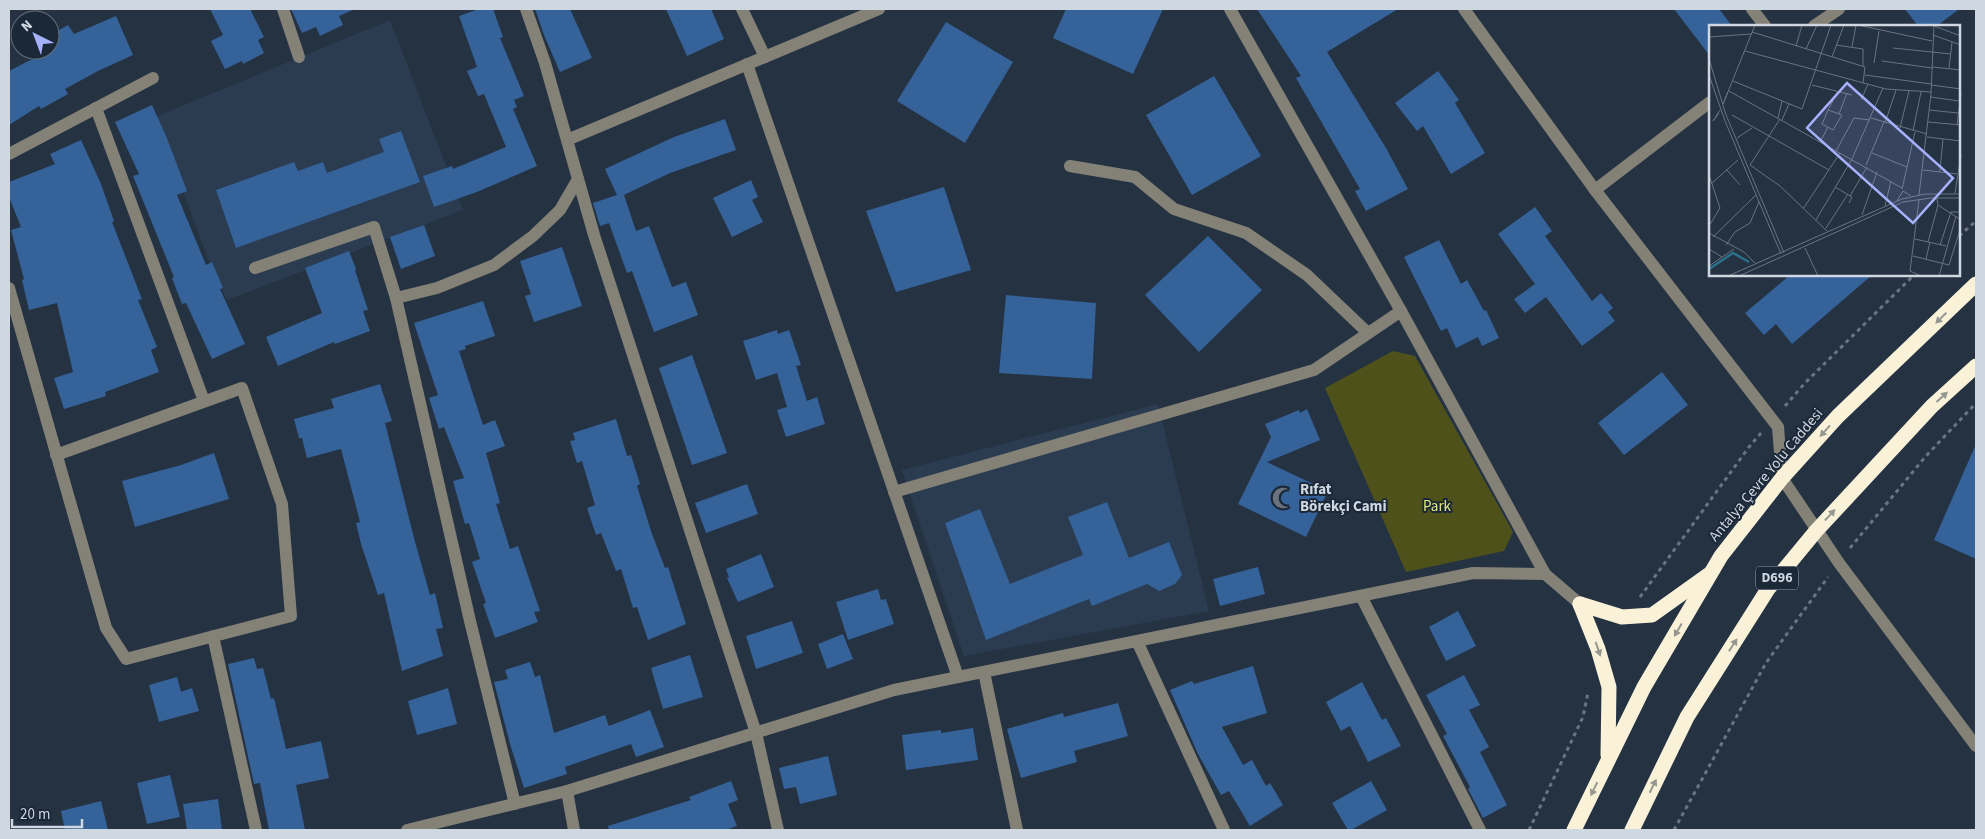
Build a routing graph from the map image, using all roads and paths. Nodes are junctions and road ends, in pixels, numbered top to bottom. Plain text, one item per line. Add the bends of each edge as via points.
1 (283, 9) edge
2 (526, 9) edge
3 (742, 9) edge
4 (879, 9) edge
5 (1230, 9) edge
6 (1464, 9) edge
7 (1752, 9) edge
8 (1839, 9) edge
9 (1764, 25) edge
10 (1815, 25) edge
11 (299, 57) dead end
12 (765, 57) junction
13 (747, 64) junction
14 (153, 78) dead end
15 (1709, 103) edge
16 (96, 108) junction
17 (567, 140) junction
18 (9, 154) edge
19 (1070, 166) dead end
20 (578, 179) junction
21 (1595, 190) junction
22 (1976, 221) edge
23 (1960, 235) edge
24 (255, 268) dead end
25 (1913, 276) edge
26 (1976, 284) edge
27 (9, 288) edge
28 (396, 298) junction
29 (1401, 311) junction
30 (1368, 333) junction
31 (1976, 366) edge
32 (204, 401) junction
33 (1976, 403) edge
34 (1772, 420) junction
35 (56, 455) junction
36 (1782, 478) junction
37 (894, 492) junction
38 (1816, 531) junction
39 (1839, 562) junction
40 (1712, 573) junction
41 (1545, 574) junction
42 (1361, 596) junction
43 (1580, 604) junction
44 (1631, 617) junction
45 (213, 636) junction
46 (1137, 641) junction
47 (1602, 664) junction
48 (984, 672) junction
49 (958, 677) junction
50 (756, 733) junction
51 (1976, 746) edge
52 (1608, 761) junction
53 (567, 791) junction
54 (515, 804) junction
55 (256, 830) edge
56 (407, 830) edge
57 (574, 830) edge
58 (778, 830) edge
59 (1017, 830) edge
60 (1224, 830) edge
61 (1480, 830) edge
62 (1529, 830) edge
63 (1574, 830) edge
64 (1632, 830) edge
65 (1674, 830) edge

1 - 11 street
2 - 17 street
3 - 12 street
4 - 12 street
5 - 29 street
6 - 21 street
7 - 9 street
8 - 10 street
12 - 13 street
13 - 17 street
13 - 37 street
14 - 16 street
15 - 21 street
16 - 18 street
16 - 32 street
17 - 20 street
19 - 30 street via 1135,177 1174,209 1246,233 1307,275
20 - 28 street via 560,210 533,236 494,265 437,288
20 - 50 street
21 - 34 street
22 - 23 path
24 - 28 street via 374,227
25 - 34 path
26 -> 36 highway, Antalya Çevre Yolu Caddesi via 1838,416
27 - 35 street
28 - 54 street
29 - 30 street
29 - 41 street
30 - 37 street via 1314,370
38 -> 31 highway, D696 via 1932,406
32 - 35 street
32 - 45 street via 242,388 282,504 291,616
33 - 39 path via 1926,456
34 - 36 street via 1778,427
34 - 44 path via 1657,573
35 - 45 street via 106,628 126,659
36 - 38 street
36 - 40 highway, Antalya Çevre Yolu Caddesi via 1721,556
37 - 49 street
38 - 39 street
64 -> 38 highway, D696 via 1687,717 1768,589
39 - 51 street
39 - 65 path via 1766,664
40 - 44 highway via 1652,615
40 -> 52 highway, Antalya Çevre Yolu Caddesi via 1644,687
41 - 42 street via 1473,573
41 - 43 street
42 - 46 street
42 - 61 street
43 - 44 highway
43 -> 47 highway
45 - 55 street
46 - 48 street
46 - 60 street
47 - 52 highway via 1609,687
47 - 62 path via 1590,682 1583,717
48 - 49 street
48 - 59 street
49 - 50 street via 894,690
50 - 53 street
50 - 58 street
52 -> 63 highway, Antalya Çevre Yolu Caddesi
53 - 54 street
53 - 57 street
54 - 56 street

